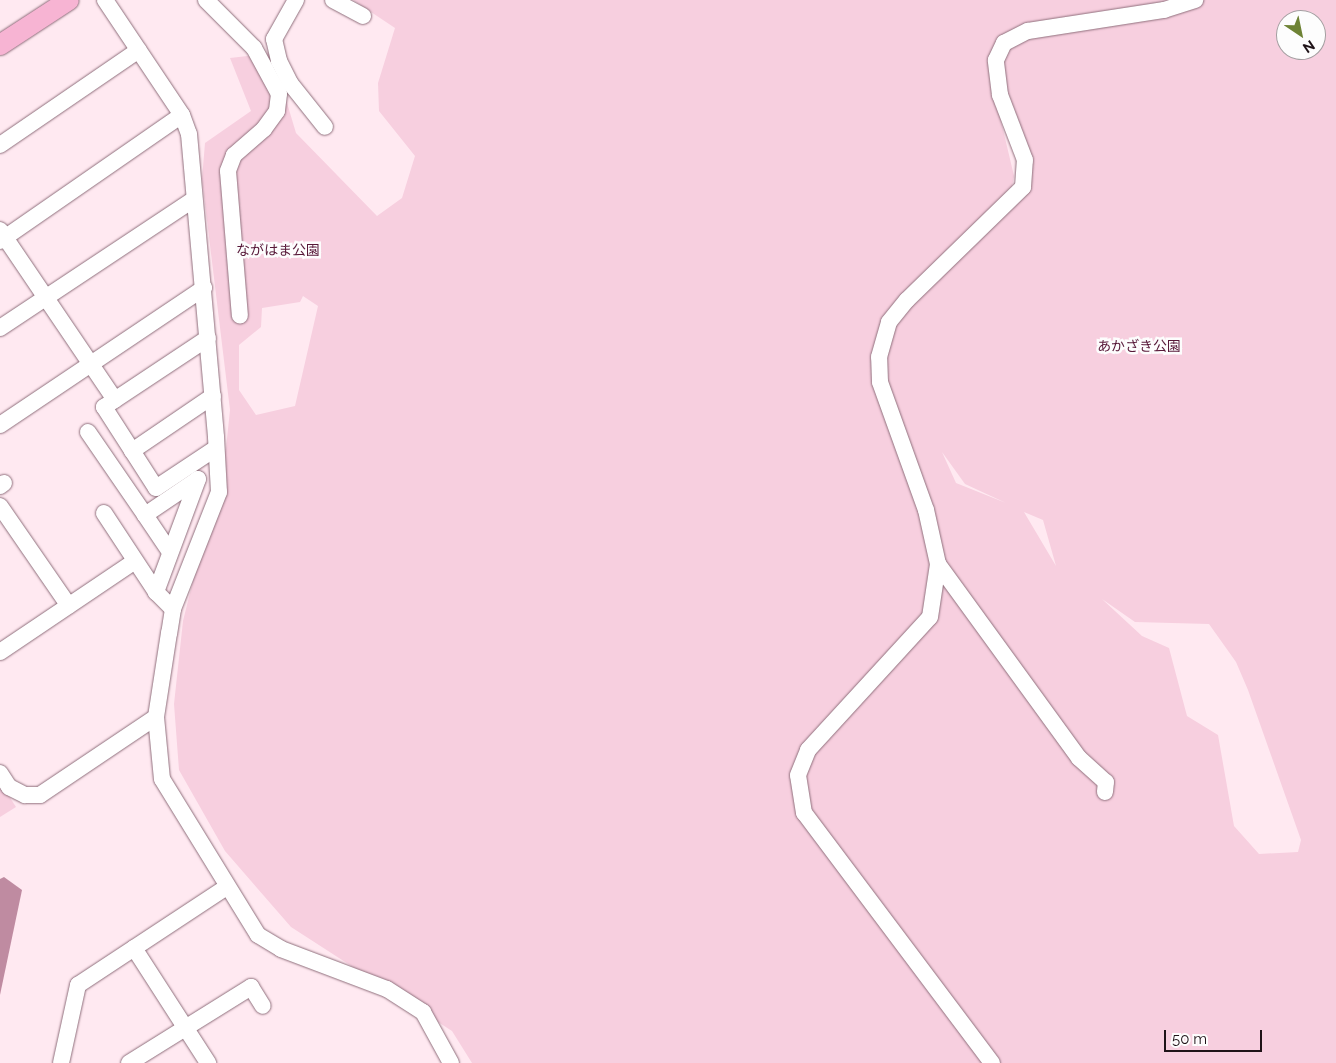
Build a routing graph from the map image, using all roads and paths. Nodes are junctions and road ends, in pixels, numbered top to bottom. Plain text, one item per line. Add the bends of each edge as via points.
1 (69, 0) edge
2 (105, 0) edge
3 (206, 0) edge
4 (296, 0) edge
5 (333, 0) edge
6 (1195, 0) edge
7 (363, 16) dead end
8 (0, 45) edge
9 (139, 50) junction
10 (182, 115) junction
11 (325, 127) dead end
12 (0, 145) edge
13 (194, 199) junction
14 (2, 236) edge
15 (204, 288) junction
16 (46, 298) junction
17 (240, 316) dead end
18 (0, 328) edge
19 (208, 338) junction
20 (91, 364) junction
21 (213, 396) junction
22 (115, 400) junction
23 (0, 425) edge
24 (88, 432) dead end
25 (216, 448) junction
26 (132, 451) junction
27 (1, 511) edge
28 (104, 513) dead end
29 (144, 515) junction
30 (170, 552) junction
31 (938, 564) junction
32 (129, 565) dead end
33 (156, 592) junction
34 (69, 606) junction
35 (173, 608) junction
36 (0, 652) edge
37 (156, 717) junction
38 (0, 773) edge
39 (1105, 792) dead end
40 (225, 888) junction
41 (134, 948) junction
42 (263, 1006) dead end
43 (186, 1028) junction
44 (61, 1063) edge
45 (129, 1063) edge
46 (208, 1063) edge
47 (451, 1063) edge
48 (992, 1063) edge

1 - 8 main road
2 - 9 street
3 - 17 street via 254,48 279,94 277,111 264,129 234,155 228,171
4 - 11 street via 274,39 279,61 290,83
5 - 7 street
6 - 31 street via 1164,10 1028,31 1004,43 996,60 1000,95 1025,160 1023,188 907,300 889,322 879,357 880,382 926,510
9 - 10 street
9 - 12 street
10 - 13 street via 188,134
10 - 14 street
13 - 15 street
13 - 16 street
14 - 16 street
15 - 19 street
15 - 20 street
16 - 18 street
16 - 20 street
19 - 21 street
19 - 22 street
20 - 22 street
20 - 23 street
21 - 25 street
21 - 26 street
22 - 26 street via 104,407
24 - 29 street
25 - 26 street via 156,488
25 - 35 street via 219,492
27 - 34 street
28 - 33 street
29 - 30 street
29 - 30 street via 198,479
30 - 33 street
31 - 39 street via 1080,758 1106,782
31 - 48 street via 930,617 808,750 798,775 798,794 804,813
32 - 34 street
33 - 35 street
34 - 36 street
35 - 37 street
37 - 38 street via 40,795 25,795 9,787
37 - 40 street via 162,779
40 - 41 street
40 - 47 street via 258,935 281,949 387,989 423,1012
41 - 43 street
41 - 44 street via 78,985
42 - 43 street via 251,988
43 - 45 street
43 - 46 street

